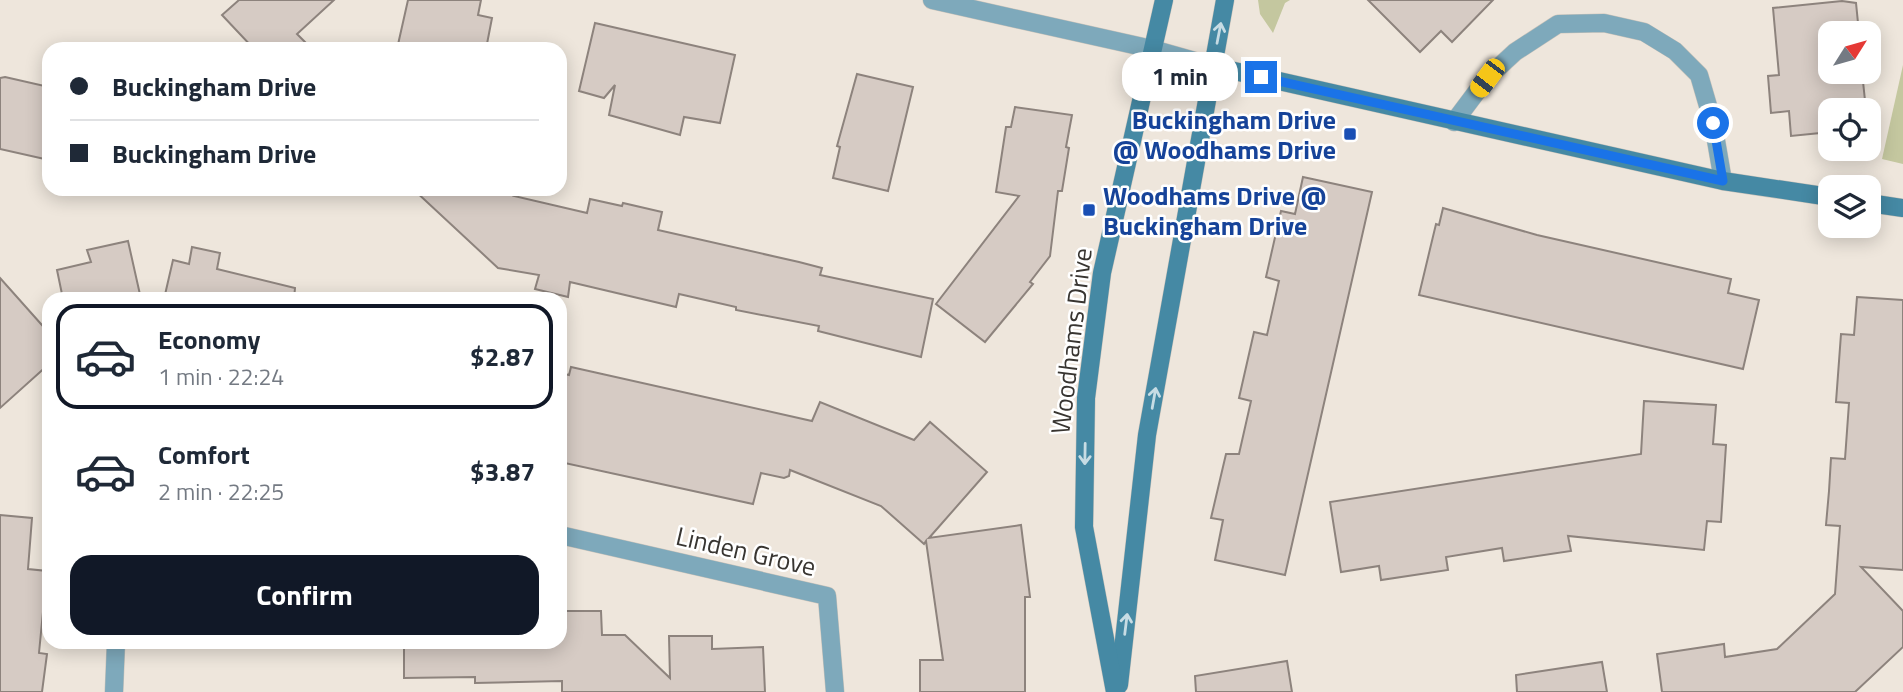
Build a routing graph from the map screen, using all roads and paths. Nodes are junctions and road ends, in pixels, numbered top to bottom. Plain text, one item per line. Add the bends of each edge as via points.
1 (932, 0) edge
2 (1164, 0) edge
3 (1226, 0) edge
4 (1152, 49) junction
5 (1212, 66) junction
6 (1454, 122) junction
7 (1723, 181) junction
8 (1818, 195) edge
9 (1881, 205) edge
10 (1903, 208) edge
11 (567, 537) edge
12 (116, 649) edge
13 (114, 692) edge
14 (835, 692) edge
15 (1117, 692) edge

1 - 4 street
2 - 4 street, Woodhams Drive
5 -> 3 street, Woodhams Drive
4 - 5 street
4 -> 15 street, Woodhams Drive via 1102,273 1086,398 1084,527
5 - 6 street
15 -> 5 street, Woodhams Drive via 1147,435
6 - 7 street
6 - 7 street via 1487,78 1515,52 1558,24 1604,23 1644,32 1675,51 1699,75
7 - 8 street
9 - 10 street
11 - 14 street, Linden Grove via 827,596
12 - 13 street

